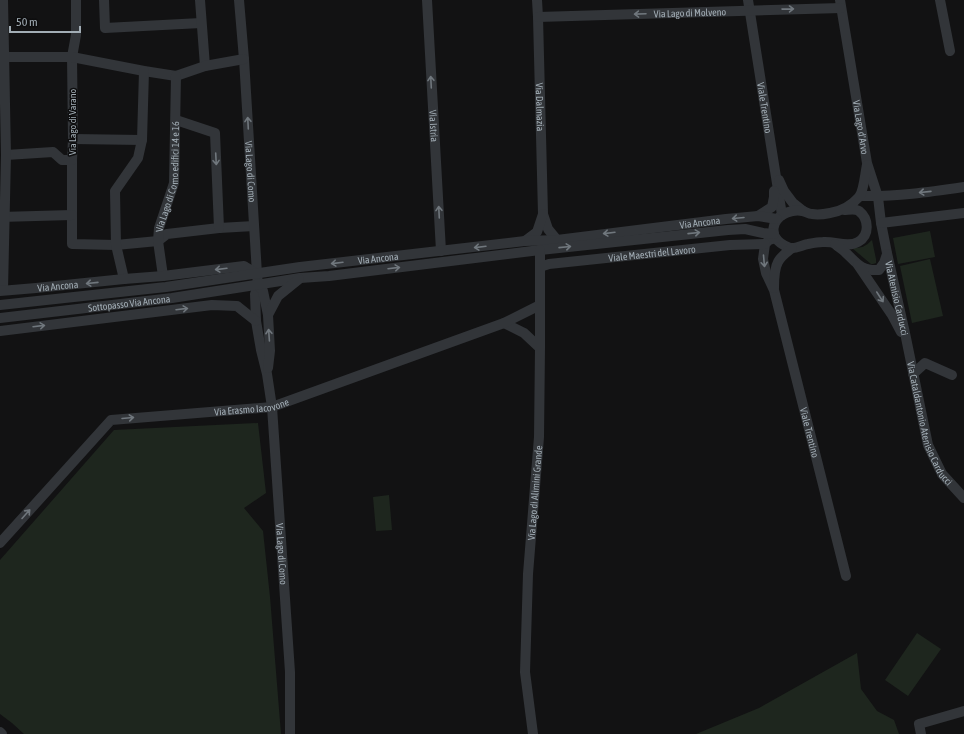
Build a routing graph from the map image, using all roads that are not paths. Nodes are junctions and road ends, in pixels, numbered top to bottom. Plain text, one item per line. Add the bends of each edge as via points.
1 (3, 0) edge
2 (76, 0) edge
3 (104, 0) edge
4 (200, 0) edge
5 (239, 0) edge
6 (427, 0) edge
7 (537, 0) edge
8 (940, 0) edge
9 (840, 4) edge
10 (748, 5) edge
11 (538, 17) junction
12 (201, 23) junction
13 (950, 51) dead end
14 (3, 57) junction
15 (72, 57) junction
16 (244, 59) junction
17 (205, 66) junction
18 (144, 71) junction
19 (176, 76) junction
20 (2, 113) edge
21 (176, 120) junction
22 (73, 139) junction
23 (142, 140) junction
24 (6, 154) junction
25 (72, 160) junction
26 (867, 163) junction
27 (775, 171) junction
28 (964, 187) edge
29 (860, 196) junction
30 (878, 197) junction
31 (844, 210) junction
32 (803, 211) junction
33 (858, 211) junction
34 (964, 213) edge
35 (543, 214) junction
36 (72, 215) junction
37 (758, 216) junction
38 (2, 217) edge
39 (779, 217) junction
40 (881, 223) junction
41 (254, 226) junction
42 (219, 228) junction
43 (775, 236) junction
44 (557, 240) junction
45 (158, 241) junction
46 (525, 242) junction
47 (831, 242) junction
48 (116, 244) junction
49 (765, 244) junction
50 (792, 248) junction
51 (540, 250) junction
52 (441, 251) junction
53 (887, 253) junction
54 (858, 265) junction
55 (540, 267) junction
56 (257, 274) junction
57 (160, 276) junction
58 (300, 278) junction
59 (124, 279) junction
60 (258, 285) junction
61 (166, 287) junction
62 (1, 290) edge
63 (774, 290) junction
64 (172, 298) junction
65 (0, 305) edge
66 (540, 305) junction
67 (158, 312) junction
68 (268, 315) junction
69 (0, 318) edge
70 (256, 321) junction
71 (504, 323) junction
72 (0, 331) edge
73 (907, 343) junction
74 (540, 348) junction
75 (267, 374) junction
76 (913, 374) junction
77 (952, 375) dead end
78 (272, 407) junction
79 (964, 498) edge
80 (0, 543) edge
81 (846, 576) dead end
82 (964, 711) edge
83 (290, 734) edge
84 (533, 734) edge
85 (921, 734) edge

1 - 14 street
2 - 15 street, Via Lago di Varano via 76,36
3 - 12 street via 105,28
4 - 12 street
5 - 16 street, Via Lago di Como
52 -> 6 street, Via Istria
7 - 11 street, Via Dalmazia
8 - 13 street
10 -> 9 street, Via Lago di Molveno
9 - 26 street, Via Lago d'Arvo
10 -> 11 street, Via Lago di Molveno
10 - 27 street, Viale Trentino
11 - 35 street, Via Dalmazia
12 - 17 street
14 - 15 street
14 - 20 street
15 - 18 street
15 - 22 street, Via Lago di Varano
16 - 17 street
41 -> 16 street, Via Lago di Como
17 - 19 street
18 - 19 street
18 - 23 street
19 - 21 street, Via Lago di Como edifici 14 e 16
20 - 24 street
21 -> 42 street via 215,133
21 - 45 street, Via Lago di Como edifici 14 e 16 via 174,183 159,228
22 - 23 street
22 - 25 street, Via Lago di Varano
23 - 48 street via 138,158 115,191
24 - 25 street via 53,152 62,160
24 - 38 street
25 - 36 street, Via Lago di Varano
26 - 29 street
26 - 30 street, Via Lago d'Arvo
27 - 32 street via 784,191
27 - 37 street via 772,207
27 - 39 street, Viale Trentino
28 -> 30 street
29 - 30 street
29 - 31 street
30 - 40 street, Via Lago d'Arvo
31 - 32 street, Via Ancona via 812,214
31 - 33 street, Via Ancona
32 - 39 street, Via Ancona via 791,211
33 - 47 street via 865,220 865,237 850,245
33 - 53 street via 869,217 878,230
34 - 40 street
35 - 44 street, Via Dalmazia via 548,229
35 - 46 street, Via Dalmazia via 538,232
36 - 38 street
36 - 48 street, Via Lago di Varano via 72,244
37 - 39 street, Via Ancona
37 -> 44 street, Via Ancona
38 - 62 street
39 - 43 street via 773,226
40 - 53 street, Via Lago d'Arvo
41 - 42 street
41 - 56 street, Via Lago di Como
42 - 45 street via 167,234
43 - 49 street
43 - 50 street, Via Ancona via 783,245
51 -> 43 street, Via Ancona via 728,230 745,229
44 - 46 street, Via Ancona
45 - 48 street
45 - 57 street, Via Lago di Como edifici 14 e 16
46 -> 52 street, Via Ancona
47 - 50 street
47 - 54 street via 845,251
48 - 59 street
49 - 55 street, Viale Maestri del Lavoro via 730,245
49 -> 63 street, Viale Trentino via 763,259
50 - 63 street, Viale Trentino via 777,262
51 - 55 street, Via Lago di Alimini Grande
58 -> 51 street, Via Ancona
52 -> 56 street, Via Ancona
53 - 54 street via 879,270 870,270
53 - 73 street, Via Atenisio Carducci
54 -> 73 street via 892,315
55 - 66 street, Via Lago di Alimini Grande
56 -> 57 street, Via Ancona via 244,266
56 - 60 street, Via Lago di Como
56 - 61 street, Sottopasso Via Ancona
57 - 59 street, Via Ancona
57 - 61 street
58 - 60 street, Via Ancona
58 - 68 street via 278,296
59 -> 62 street, Via Ancona
60 - 64 street, Sottopasso Via Ancona
60 - 68 street, Via Lago di Como via 264,291
60 - 70 street, Via Lago di Como via 255,294
61 - 65 street, Sottopasso Via Ancona
63 - 81 street, Viale Trentino
64 - 67 street
64 - 69 street, Sottopasso Via Ancona
66 - 71 street, Via Erasmo Iacovone
66 - 74 street, Via Lago di Alimini Grande
67 -> 70 street via 212,305 237,306
72 -> 67 street
75 -> 68 street, Via Lago di Como via 270,350
70 - 75 street, Via Lago di Como
71 - 74 street via 524,333
71 - 78 street, Via Erasmo Iacovone
73 - 76 street, Via Cataldantonio Atenisio Carducci
74 - 84 street, Via Lago di Alimini Grande via 539,437 528,574 525,672
75 - 78 street, Via Lago di Como
76 - 77 street via 925,363
76 - 79 street, Via Cataldantonio Atenisio Carducci via 928,445 942,474
80 -> 78 street, Via Erasmo Iacovone via 111,420
78 - 83 street, Via Lago di Como via 290,672
82 - 85 street via 919,724

